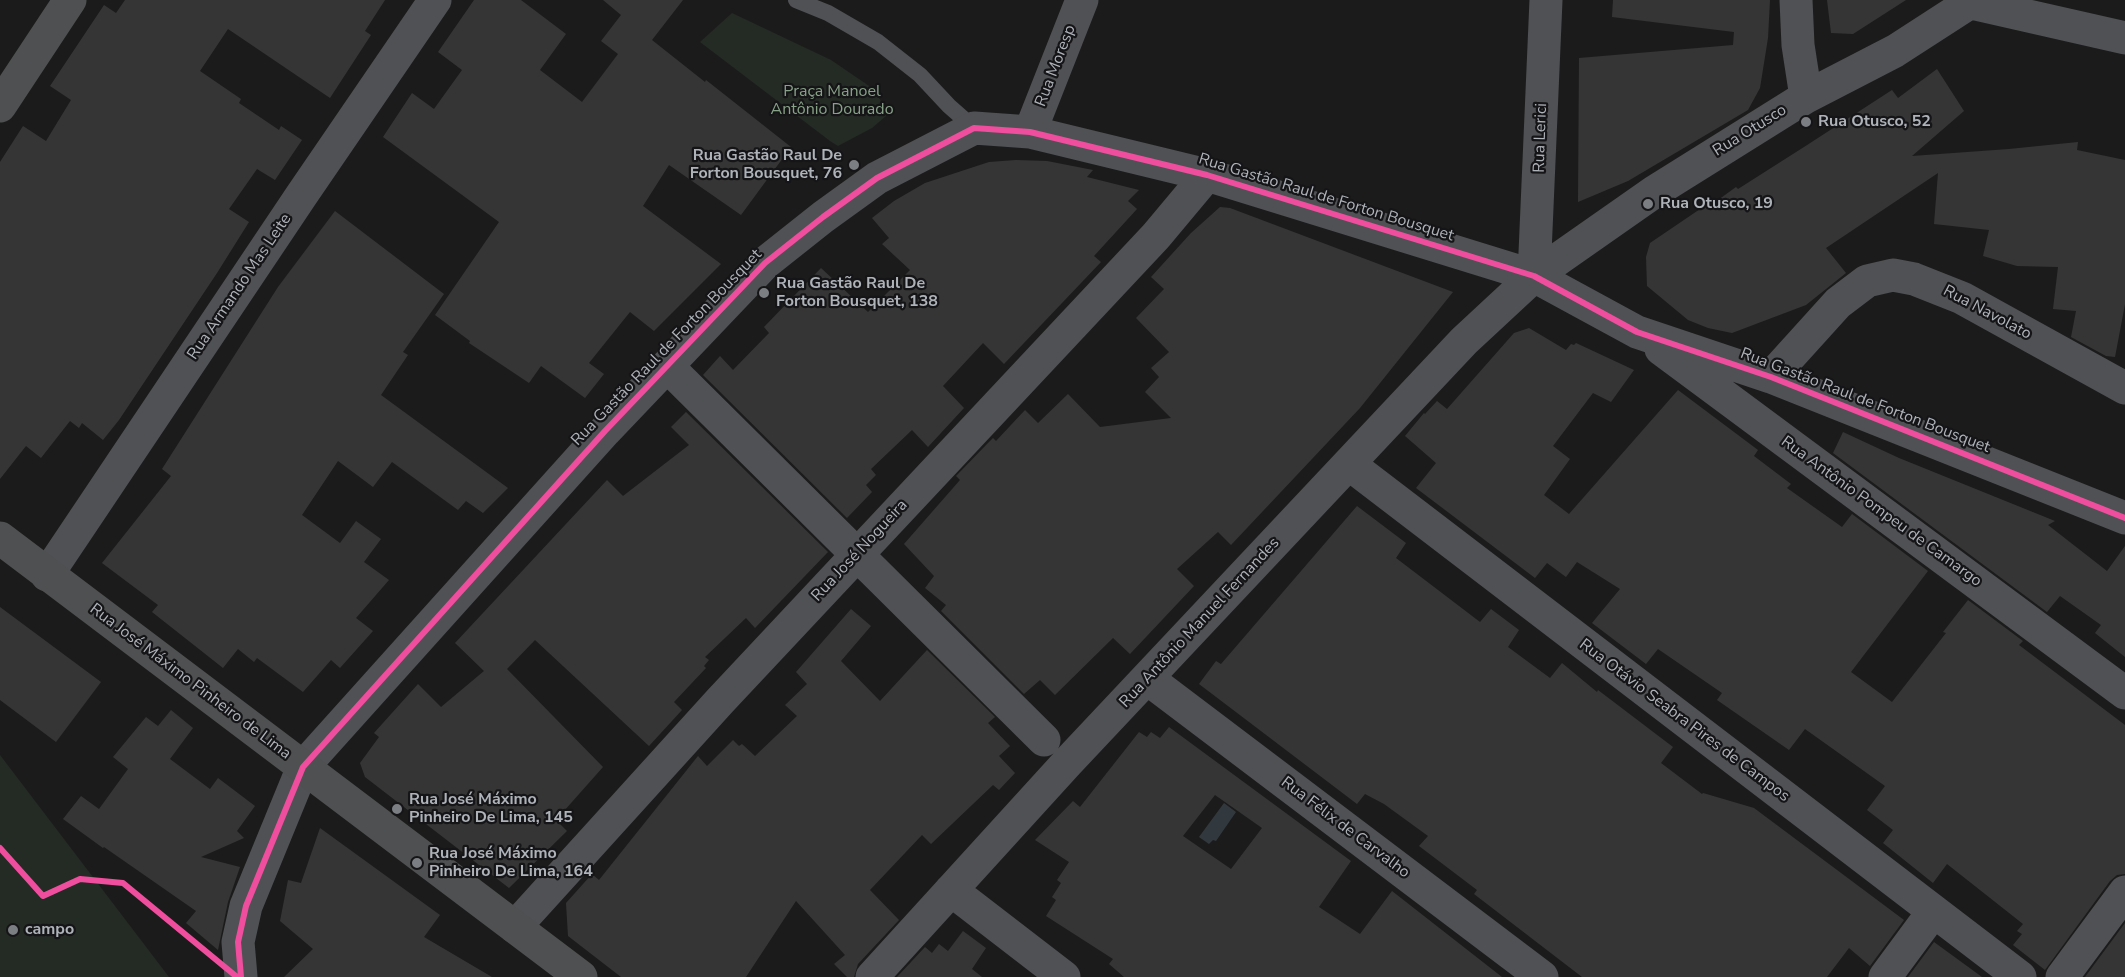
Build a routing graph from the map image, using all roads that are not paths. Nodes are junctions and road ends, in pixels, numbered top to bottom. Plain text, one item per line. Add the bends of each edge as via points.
1 (70, 0) edge
2 (435, 0) edge
3 (796, 0) edge
4 (1082, 0) edge
5 (1546, 0) edge
6 (1796, 0) edge
7 (1973, 1) edge
8 (2125, 39) edge
9 (1806, 97) junction
10 (0, 106) edge
11 (974, 128) junction
12 (1030, 132) junction
13 (1207, 175) junction
14 (1534, 276) junction
15 (1637, 332) junction
16 (667, 366) junction
17 (1771, 377) junction
18 (2125, 388) edge
19 (1349, 464) junction
20 (2125, 518) edge
21 (0, 538) edge
22 (858, 554) junction
23 (47, 575) junction
24 (1148, 679) junction
25 (2125, 693) edge
26 (1044, 740) dead end
27 (303, 767) junction
28 (951, 890) junction
29 (2125, 892) edge
30 (1934, 912) junction
31 (515, 927) junction
32 (242, 977) edge
33 (581, 977) edge
34 (872, 977) edge
35 (1064, 977) edge
36 (1542, 977) edge
37 (1885, 977) edge
38 (2020, 977) edge
39 (2062, 977) edge

1 - 10 main road
2 - 23 street, Rua Armando Mas Leite
3 - 11 lane via 828,13 878,42 920,75
4 - 12 street, Rua Moresp
5 - 14 street, Rua Lerici
6 - 9 street
7 - 8 street
7 - 9 street, Rua Otusco via 1895,51
9 - 14 street, Rua Otusco via 1654,192
11 - 12 street, Rua Gastão Raul de Forton Bousquet
11 - 16 street, Rua Gastão Raul de Forton Bousquet via 877,178 823,217 765,263
12 - 13 street, Rua Gastão Raul de Forton Bousquet
13 - 14 street, Rua Gastão Raul de Forton Bousquet
13 - 22 street, Rua José Nogueira via 1156,236
14 - 15 street, Rua Gastão Raul de Forton Bousquet
14 - 19 street, Rua Antônio Manuel Fernandes via 1464,341
15 - 17 street, Rua Gastão Raul de Forton Bousquet
15 - 25 street, Rua Antônio Pompeu de Camargo
16 - 22 street
16 - 27 street, Rua Gastão Raul de Forton Bousquet via 604,430
17 - 18 street, Rua Navolato via 1838,303 1867,281 1893,275 1962,298
17 - 20 street, Rua Gastão Raul de Forton Bousquet
19 - 24 street, Rua Antônio Manuel Fernandes
19 - 30 street, Rua Otávio Seabra Pires de Campos
21 - 23 main road, Rua José Máximo Pinheiro de Lima
22 - 26 street
22 - 31 street, Rua José Nogueira
23 - 27 main road, Rua José Máximo Pinheiro de Lima
24 - 28 street, Rua Antônio Manuel Fernandes
24 - 36 street, Rua Félix de Carvalho
27 - 31 main road, Rua José Máximo Pinheiro de Lima
27 - 32 street, Rua Gastão Raul de Forton Bousquet via 246,906 238,942
28 - 34 street, Rua Antônio Manuel Fernandes
28 - 35 street
29 - 39 street
30 - 37 street
30 - 38 street, Rua Otávio Seabra Pires de Campos
31 - 33 main road, Rua José Máximo Pinheiro de Lima

